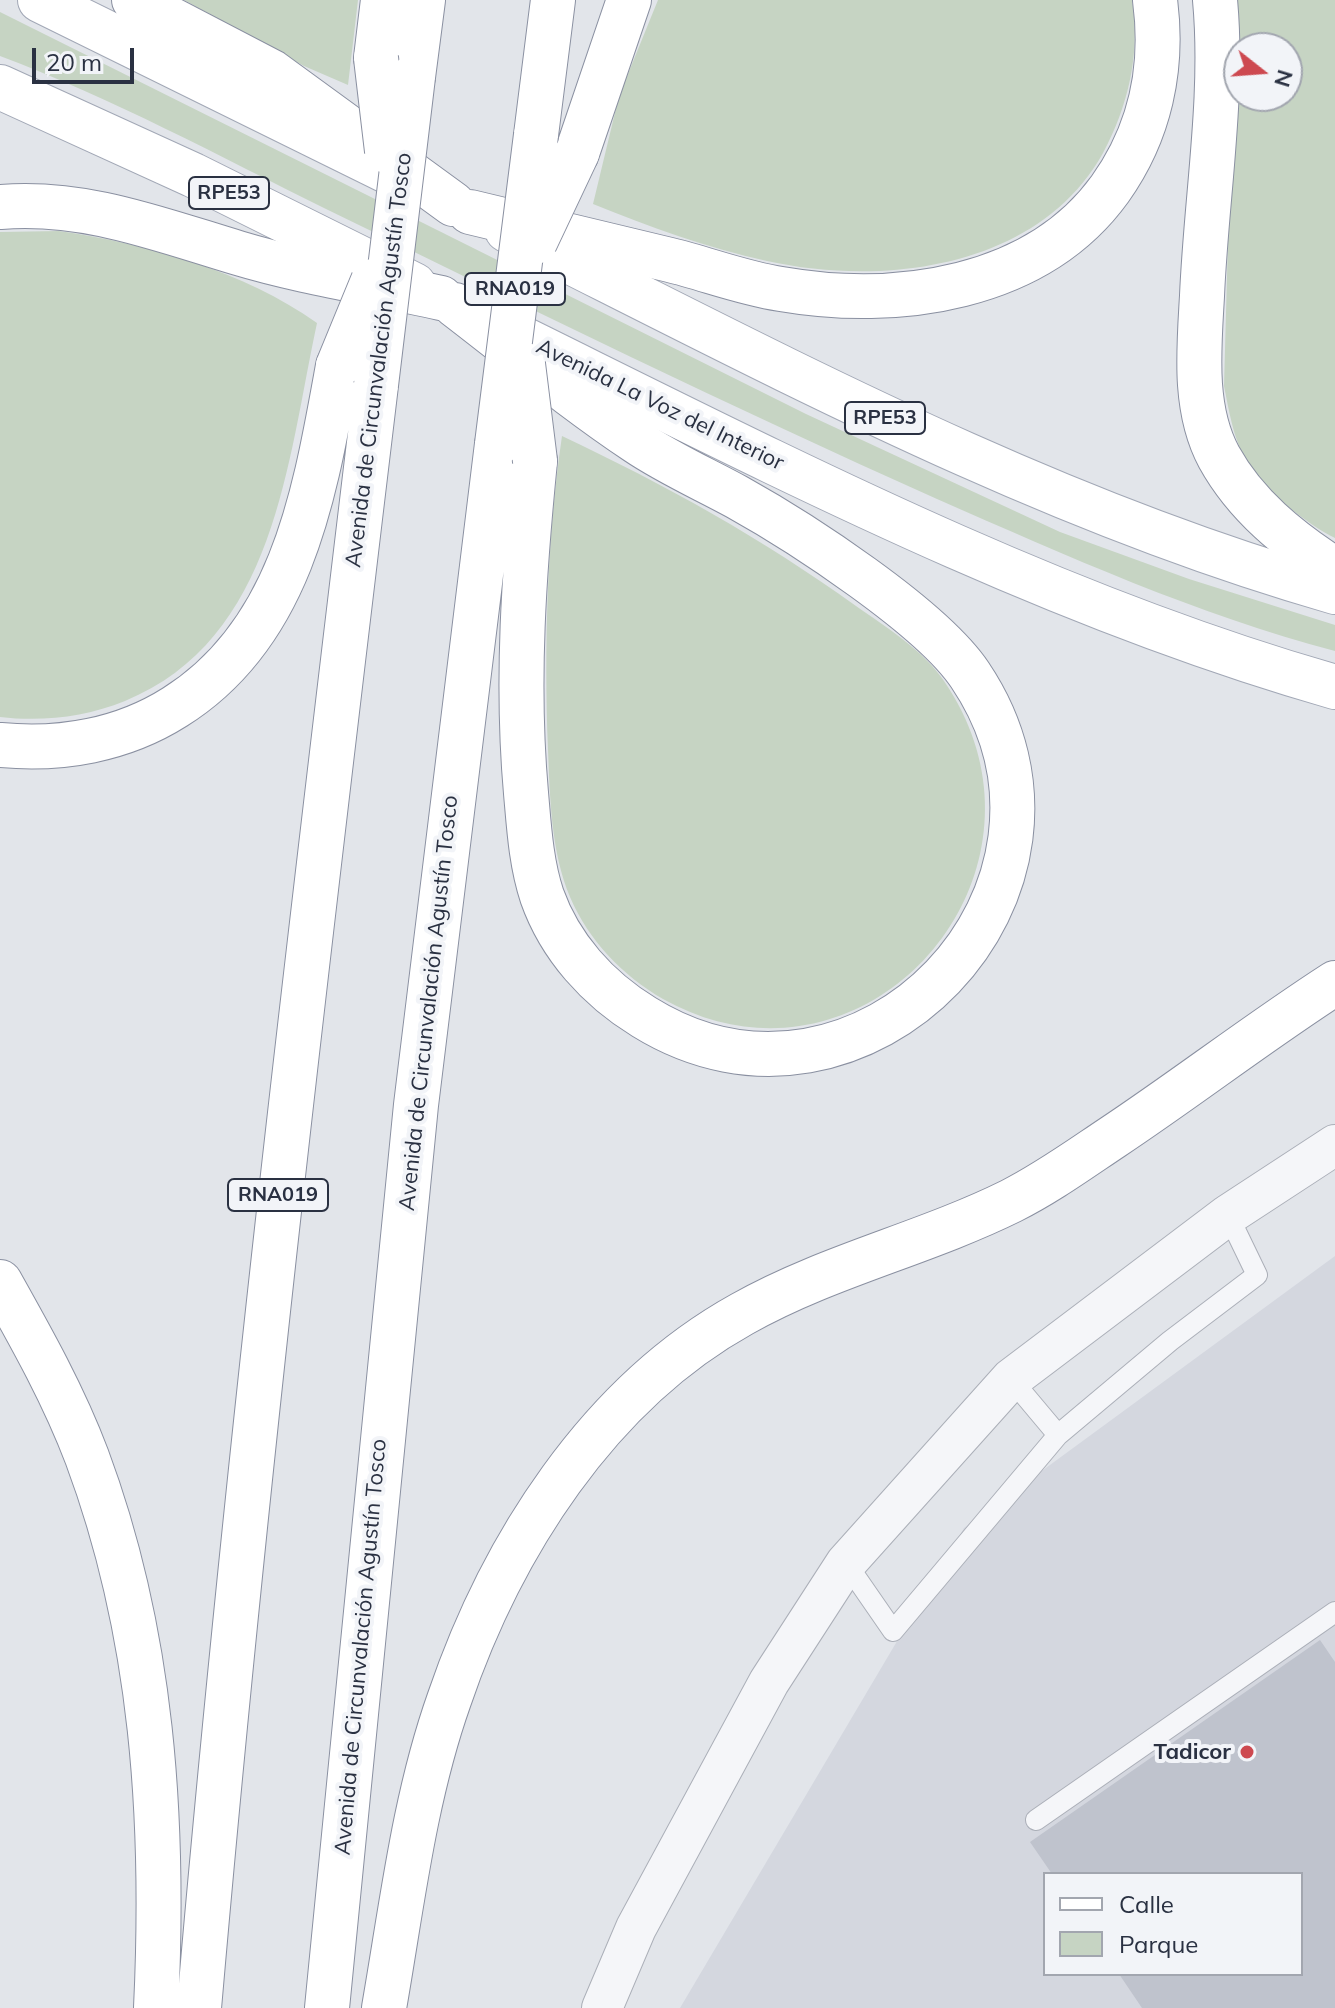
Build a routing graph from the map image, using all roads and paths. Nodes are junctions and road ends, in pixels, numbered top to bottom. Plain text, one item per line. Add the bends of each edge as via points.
1 (40, 0) edge
2 (134, 0) edge
3 (383, 0) edge
4 (423, 0) edge
5 (553, 0) edge
6 (629, 0) edge
7 (1155, 0) edge
8 (1215, 0) edge
9 (395, 67) junction
10 (0, 87) edge
11 (0, 207) edge
12 (461, 208) junction
13 (394, 228) junction
14 (515, 288) junction
15 (448, 302) junction
16 (516, 452) junction
17 (1335, 570) edge
18 (1335, 592) edge
19 (1335, 687) edge
20 (0, 745) edge
21 (1335, 983) edge
22 (1333, 1150) edge
23 (1228, 1215) junction
24 (0, 1282) edge
25 (1011, 1379) junction
26 (1058, 1435) junction
27 (846, 1563) junction
28 (1335, 1612) edge
29 (1036, 1820) dead end
30 (156, 2008) edge
31 (199, 2008) edge
32 (327, 2008) edge
33 (384, 2008) edge
34 (602, 2008) edge

1 - 12 main road, RPE53
2 - 12 main road via 272,72
3 - 9 main road
4 - 9 main road, Avenida de Circunvalación Agustín Tosco / RNA019
5 - 14 main road, Avenida de Circunvalación Agustín Tosco / RNA019, bridge
6 - 14 main road, bridge via 577,153
7 - 12 main road via 1152,98 1124,169 1075,228 981,281 913,293 784,290
8 - 17 main road via 1199,359 1208,430 1239,488 1261,513
9 - 13 main road, Avenida de Circunvalación Agustín Tosco / RNA019, bridge
10 - 15 main road, Avenida La Voz del Interior / RPE53 via 193,175
11 - 15 main road via 86,209 240,254
12 - 18 main road, RPE53 via 1029,483 1150,533
13 - 20 main road, bridge via 338,366 297,544 254,634 224,669 151,722 69,745
13 - 31 main road, Avenida de Circunvalación Agustín Tosco / RNA019, bridge via 275,1224
14 - 16 main road, Avenida de Circunvalación Agustín Tosco / RNA019, bridge
15 - 16 main road via 640,445 745,501 890,600 949,649 969,674 1000,735 1008,771 1012,806 1003,874 975,938 952,969 893,1020 829,1045 744,1050 683,1037 622,1004 579,963 542,896 533,856 523,765 524,588
15 - 19 main road, Avenida La Voz del Interior / RPE53 via 767,458 1002,564 1180,637
16 - 32 main road, Avenida de Circunvalación Agustín Tosco / RNA019 via 416,1105
21 - 33 main road via 1012,1201 813,1279 741,1314 670,1362 604,1426 515,1554 448,1701 419,1808
22 - 23 street
23 - 25 street
23 - 26 lane via 1257,1275
24 - 30 main road via 86,1453 139,1643 154,1762
25 - 26 lane
25 - 27 street
26 - 27 lane via 893,1631
27 - 34 street via 769,1682 636,1928
28 - 29 lane

